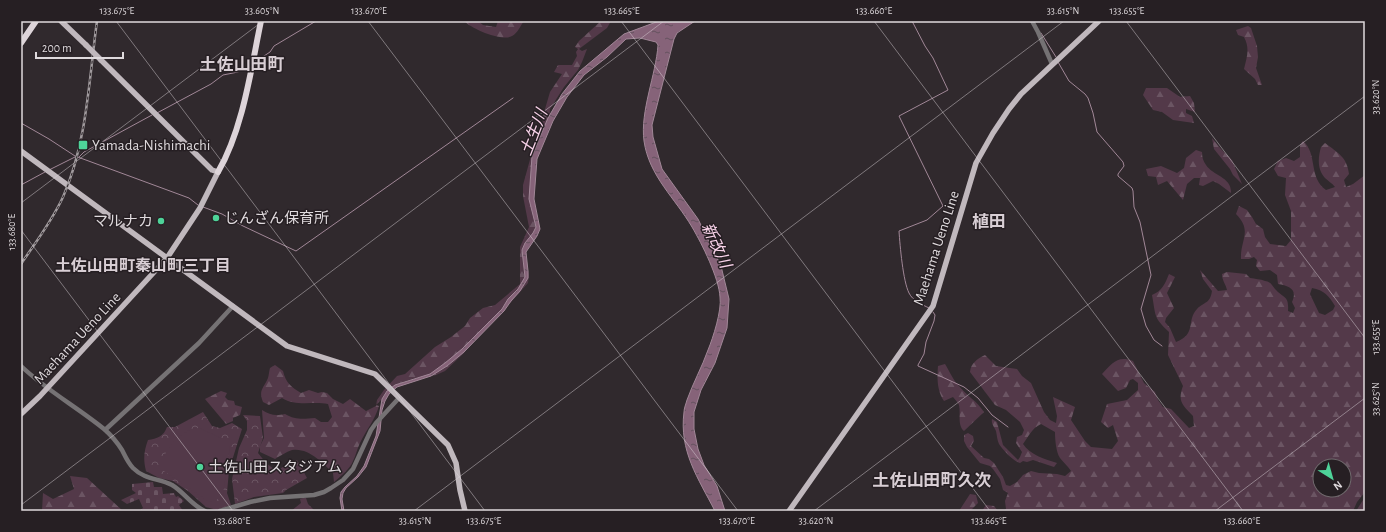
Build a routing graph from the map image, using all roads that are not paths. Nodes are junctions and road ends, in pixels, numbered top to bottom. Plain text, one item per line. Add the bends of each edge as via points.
1 (36, 21) edge
2 (61, 21) edge
3 (257, 21) edge
4 (261, 21) edge
5 (1032, 21) edge
6 (1099, 21) edge
7 (21, 43) edge
8 (1052, 64) junction
9 (21, 151) edge
10 (218, 172) junction
11 (167, 258) junction
12 (233, 306) junction
13 (21, 366) edge
14 (48, 388) junction
15 (399, 398) junction
16 (21, 414) edge
17 (105, 430) junction
18 (205, 511) edge
19 (220, 511) edge
20 (465, 511) edge
21 (790, 511) edge

1 - 7 highway
2 - 10 main road, bridge via 212,170
3 - 10 highway via 233,127
4 - 10 highway via 237,128
5 - 8 street
6 - 8 main road, Maehama Ueno Line
8 - 21 main road, Maehama Ueno Line via 1016,100 982,150 933,306
9 - 11 main road
10 - 11 main road, Maehama Ueno Line via 201,206
11 - 12 main road
11 - 14 main road, Maehama Ueno Line
12 - 15 main road via 287,346 375,374
12 - 17 street via 199,343
13 - 14 street
14 - 16 main road, Maehama Ueno Line
14 - 17 street
15 - 19 street via 374,426 353,469 331,488 314,495 258,500
15 - 20 main road via 448,445 456,463
17 - 18 street via 116,442 130,466 139,474 170,484

